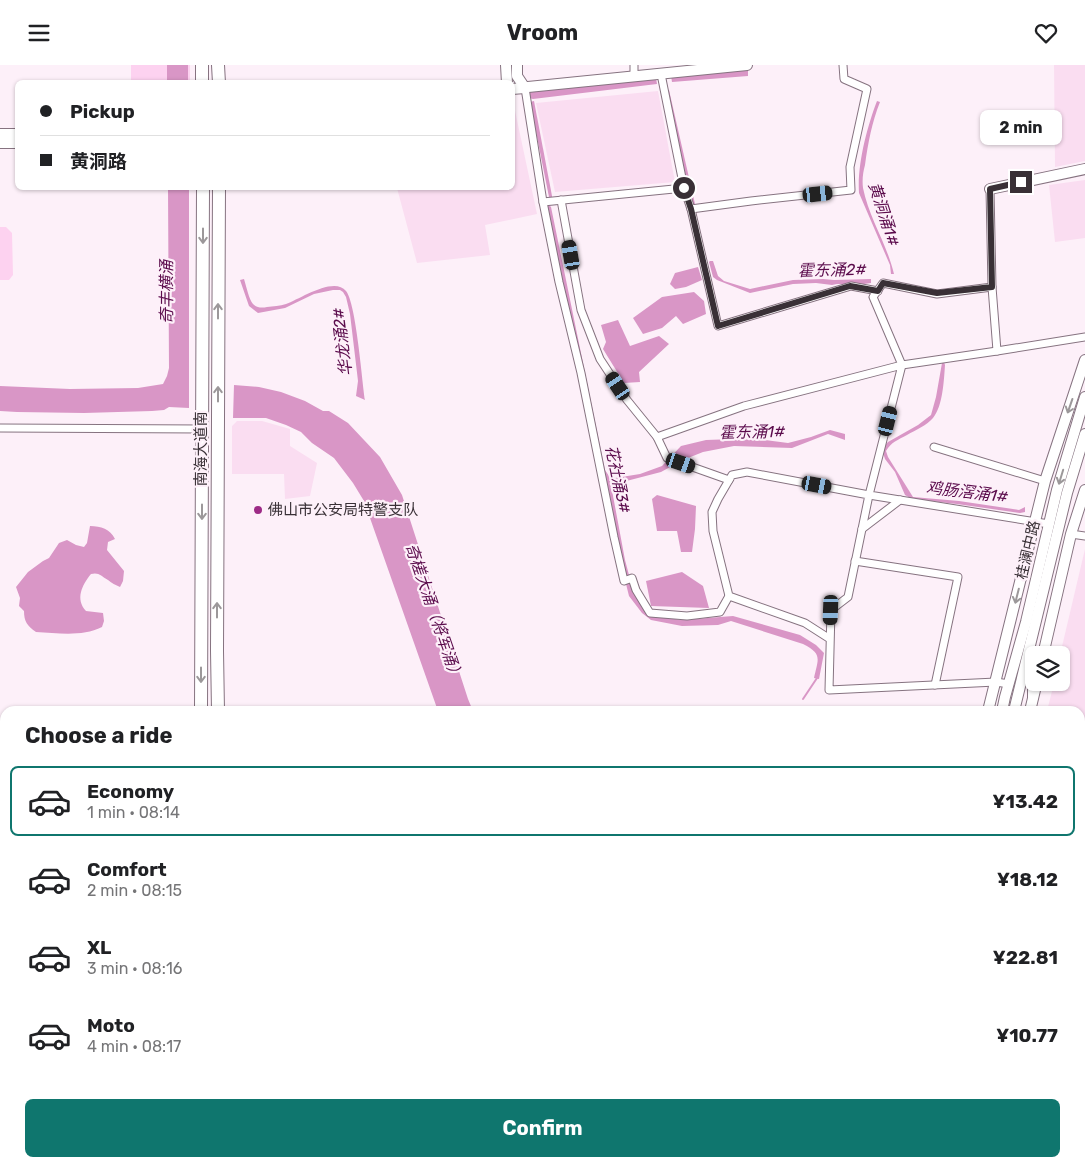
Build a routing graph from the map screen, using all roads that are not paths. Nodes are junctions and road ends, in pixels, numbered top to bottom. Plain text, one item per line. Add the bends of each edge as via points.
1 (202, 65) edge
2 (218, 65) edge
3 (506, 65) edge
4 (517, 65) edge
5 (634, 65) edge
6 (747, 65) edge
7 (844, 65) edge
8 (661, 74) junction
9 (634, 76) junction
10 (202, 80) edge
11 (218, 80) edge
12 (507, 80) edge
13 (525, 88) junction
14 (515, 89) edge
15 (0, 134) edge
16 (15, 134) edge
17 (0, 143) edge
18 (15, 143) edge
19 (1085, 169) edge
20 (684, 188) junction
21 (990, 189) joint
22 (203, 190) edge
23 (219, 190) edge
24 (561, 200) junction
25 (548, 201) junction
26 (691, 209) junction
27 (992, 287) junction
28 (878, 291) junction
29 (1085, 337) edge
30 (997, 351) junction
31 (1085, 360) edge
32 (902, 365) junction
33 (1085, 397) edge
34 (0, 428) edge
35 (202, 429) junction
36 (1085, 434) edge
37 (657, 437) junction
38 (934, 447) dead end
39 (729, 480) junction
40 (1045, 481) junction
41 (1085, 490) edge
42 (869, 495) junction
43 (900, 500) junction
44 (1035, 522) junction
45 (1049, 524) junction
46 (862, 529) junction
47 (1071, 534) junction
48 (1085, 536) edge
49 (1054, 550) junction
50 (855, 561) junction
51 (730, 596) junction
52 (1036, 625) junction
53 (830, 639) junction
54 (1045, 646) edge
55 (996, 682) junction
56 (1009, 684) junction
57 (935, 685) junction
58 (1035, 691) edge
59 (1033, 697) junction
60 (201, 706) edge
61 (218, 706) edge
62 (989, 706) edge
63 (1003, 706) edge
64 (1015, 706) edge
65 (1031, 706) edge

1 - 10 highway
2 - 11 highway
3 - 12 main road
4 - 13 main road via 517,76
5 - 9 street
6 - 8 main road
7 - 26 street via 844,79 867,89 850,167 851,190
8 - 9 main road
8 - 20 street
9 - 13 main road
13 - 14 main road
13 - 25 street
15 - 16 main road
17 - 18 main road
19 - 21 main road
20 - 24 street
20 - 26 street
21 - 27 street
22 -> 35 highway, 南海大道南
61 -> 23 highway, 南海大道南
24 - 25 street
24 - 37 street via 581,310 600,359
25 - 51 street via 559,282 614,537 627,580 632,578 650,613 687,617 720,612
26 - 28 street via 718,326 850,286
27 - 28 street via 937,293 883,283
27 - 30 street
28 - 32 street via 873,297
29 - 30 street
30 - 32 street
31 -> 40 main road
32 - 37 street via 744,406
32 - 42 street
33 -> 45 main road, 桂澜中路
34 - 35 street
35 -> 60 highway, 南海大道南
36 - 49 main road, 桂澜中路
37 - 39 street via 667,458
38 - 40 street
39 - 42 street via 732,475 748,472
39 - 51 street via 712,512 713,531
40 - 44 main road
41 - 47 main road
42 - 43 street
42 - 46 street
43 - 44 street
43 - 46 street
44 - 45 street
44 -> 55 main road
45 - 56 main road, 桂澜中路
46 - 50 street
47 - 48 street
47 - 49 main road
47 - 54 main road
49 - 52 main road, 桂澜中路
50 - 53 street via 848,597 831,610
50 - 57 street via 958,577
51 - 53 street via 805,623
52 - 59 main road
52 - 64 main road, 桂澜中路
53 - 57 street via 829,690
55 - 56 street
55 - 57 street
55 - 62 main road
56 - 63 main road, 桂澜中路
58 - 59 main road
59 - 65 main road

